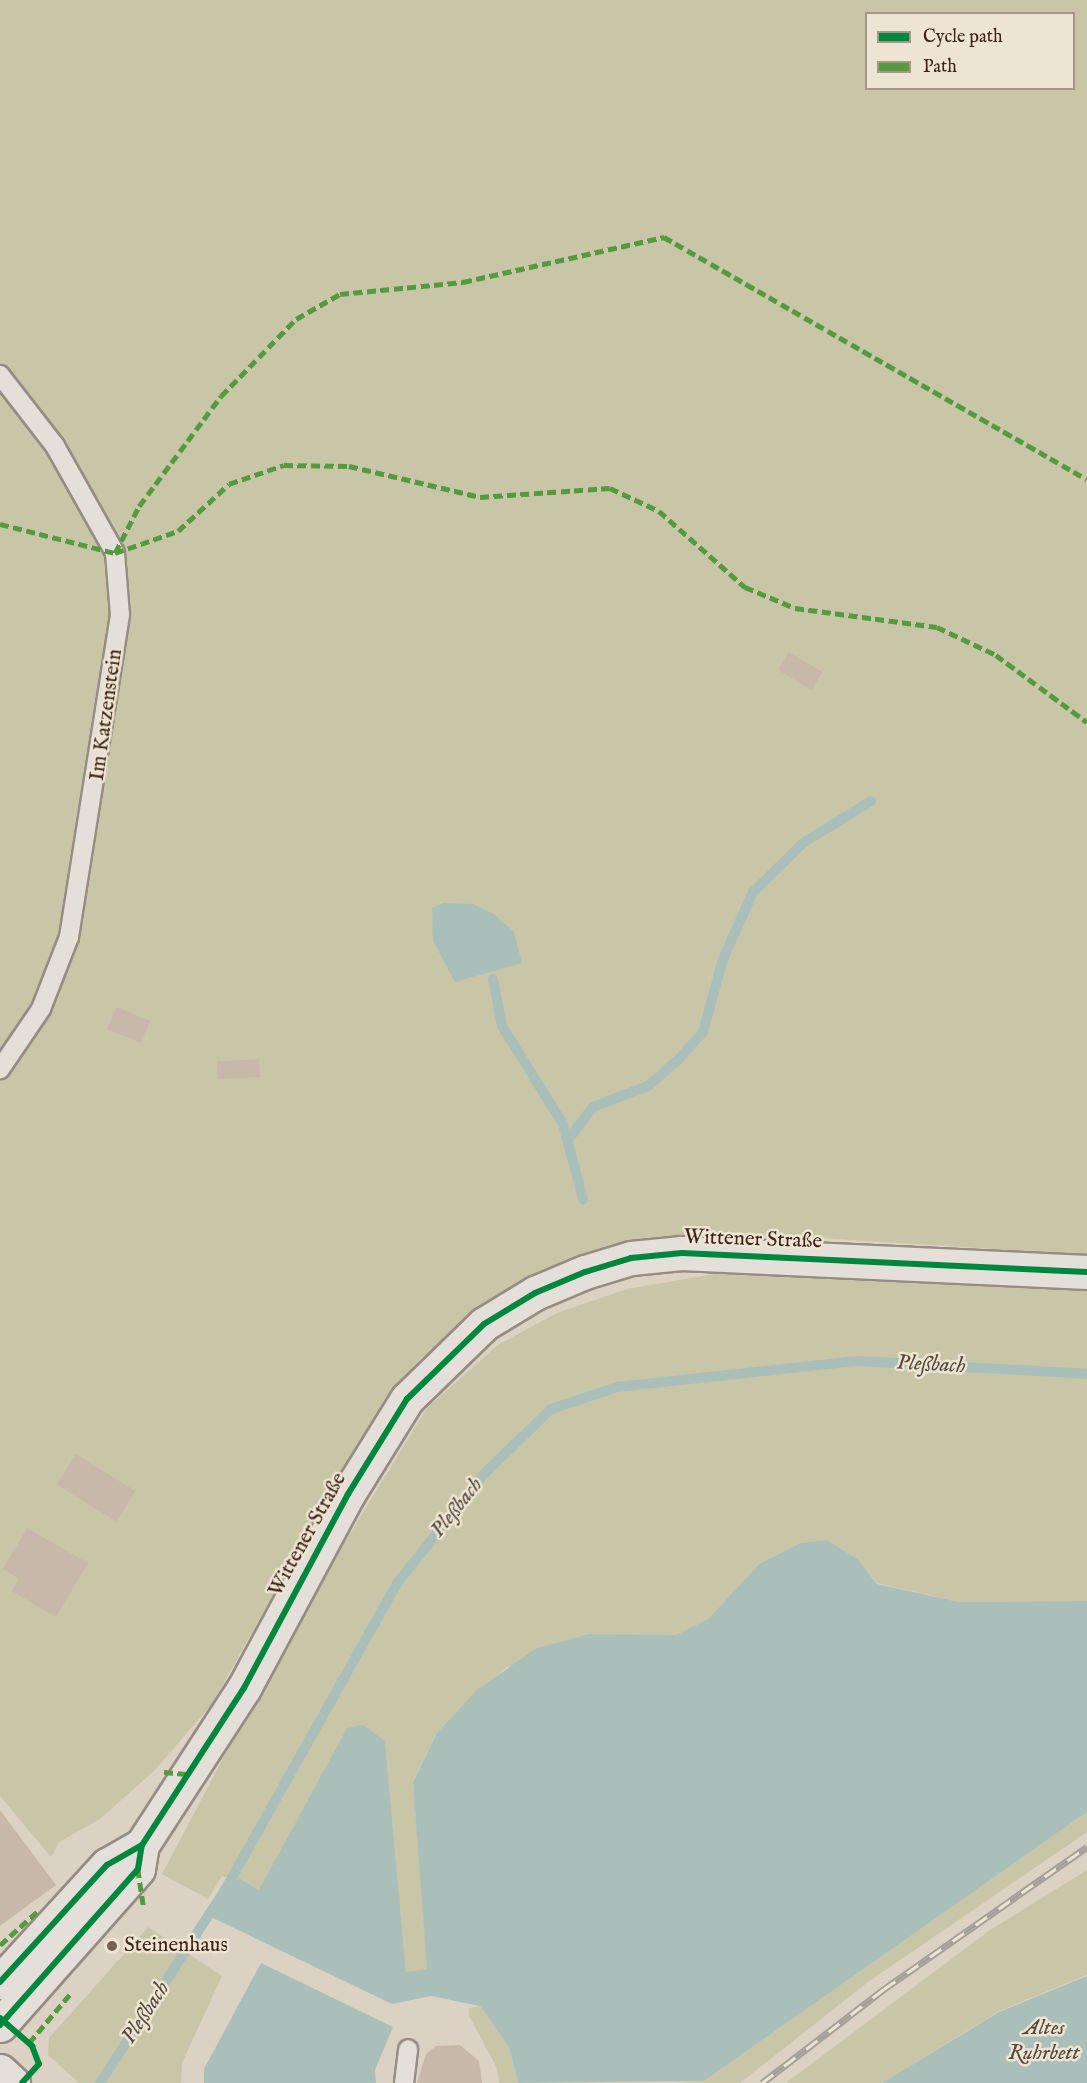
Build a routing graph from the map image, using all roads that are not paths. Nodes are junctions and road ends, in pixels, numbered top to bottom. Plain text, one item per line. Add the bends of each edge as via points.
1 (0, 375) edge
2 (0, 1069) edge
3 (1087, 1272) edge
4 (142, 1845) junction
5 (0, 1982) edge
6 (0, 2025) edge
7 (408, 2049) dead end
8 (0, 2071) edge
9 (13, 2083) edge
10 (404, 2083) edge

1 - 2 lane, Im Katzenstein via 55,446 115,553 120,615 69,937 41,1009
3 - 4 main road, Wittener Straße via 713,1252 631,1258 535,1293 484,1324 407,1399 348,1494 244,1688
4 - 5 main road, Wittener Straße via 107,1865
4 - 6 main road, Wittener Straße via 138,1869
7 - 10 lane
8 - 9 main road

